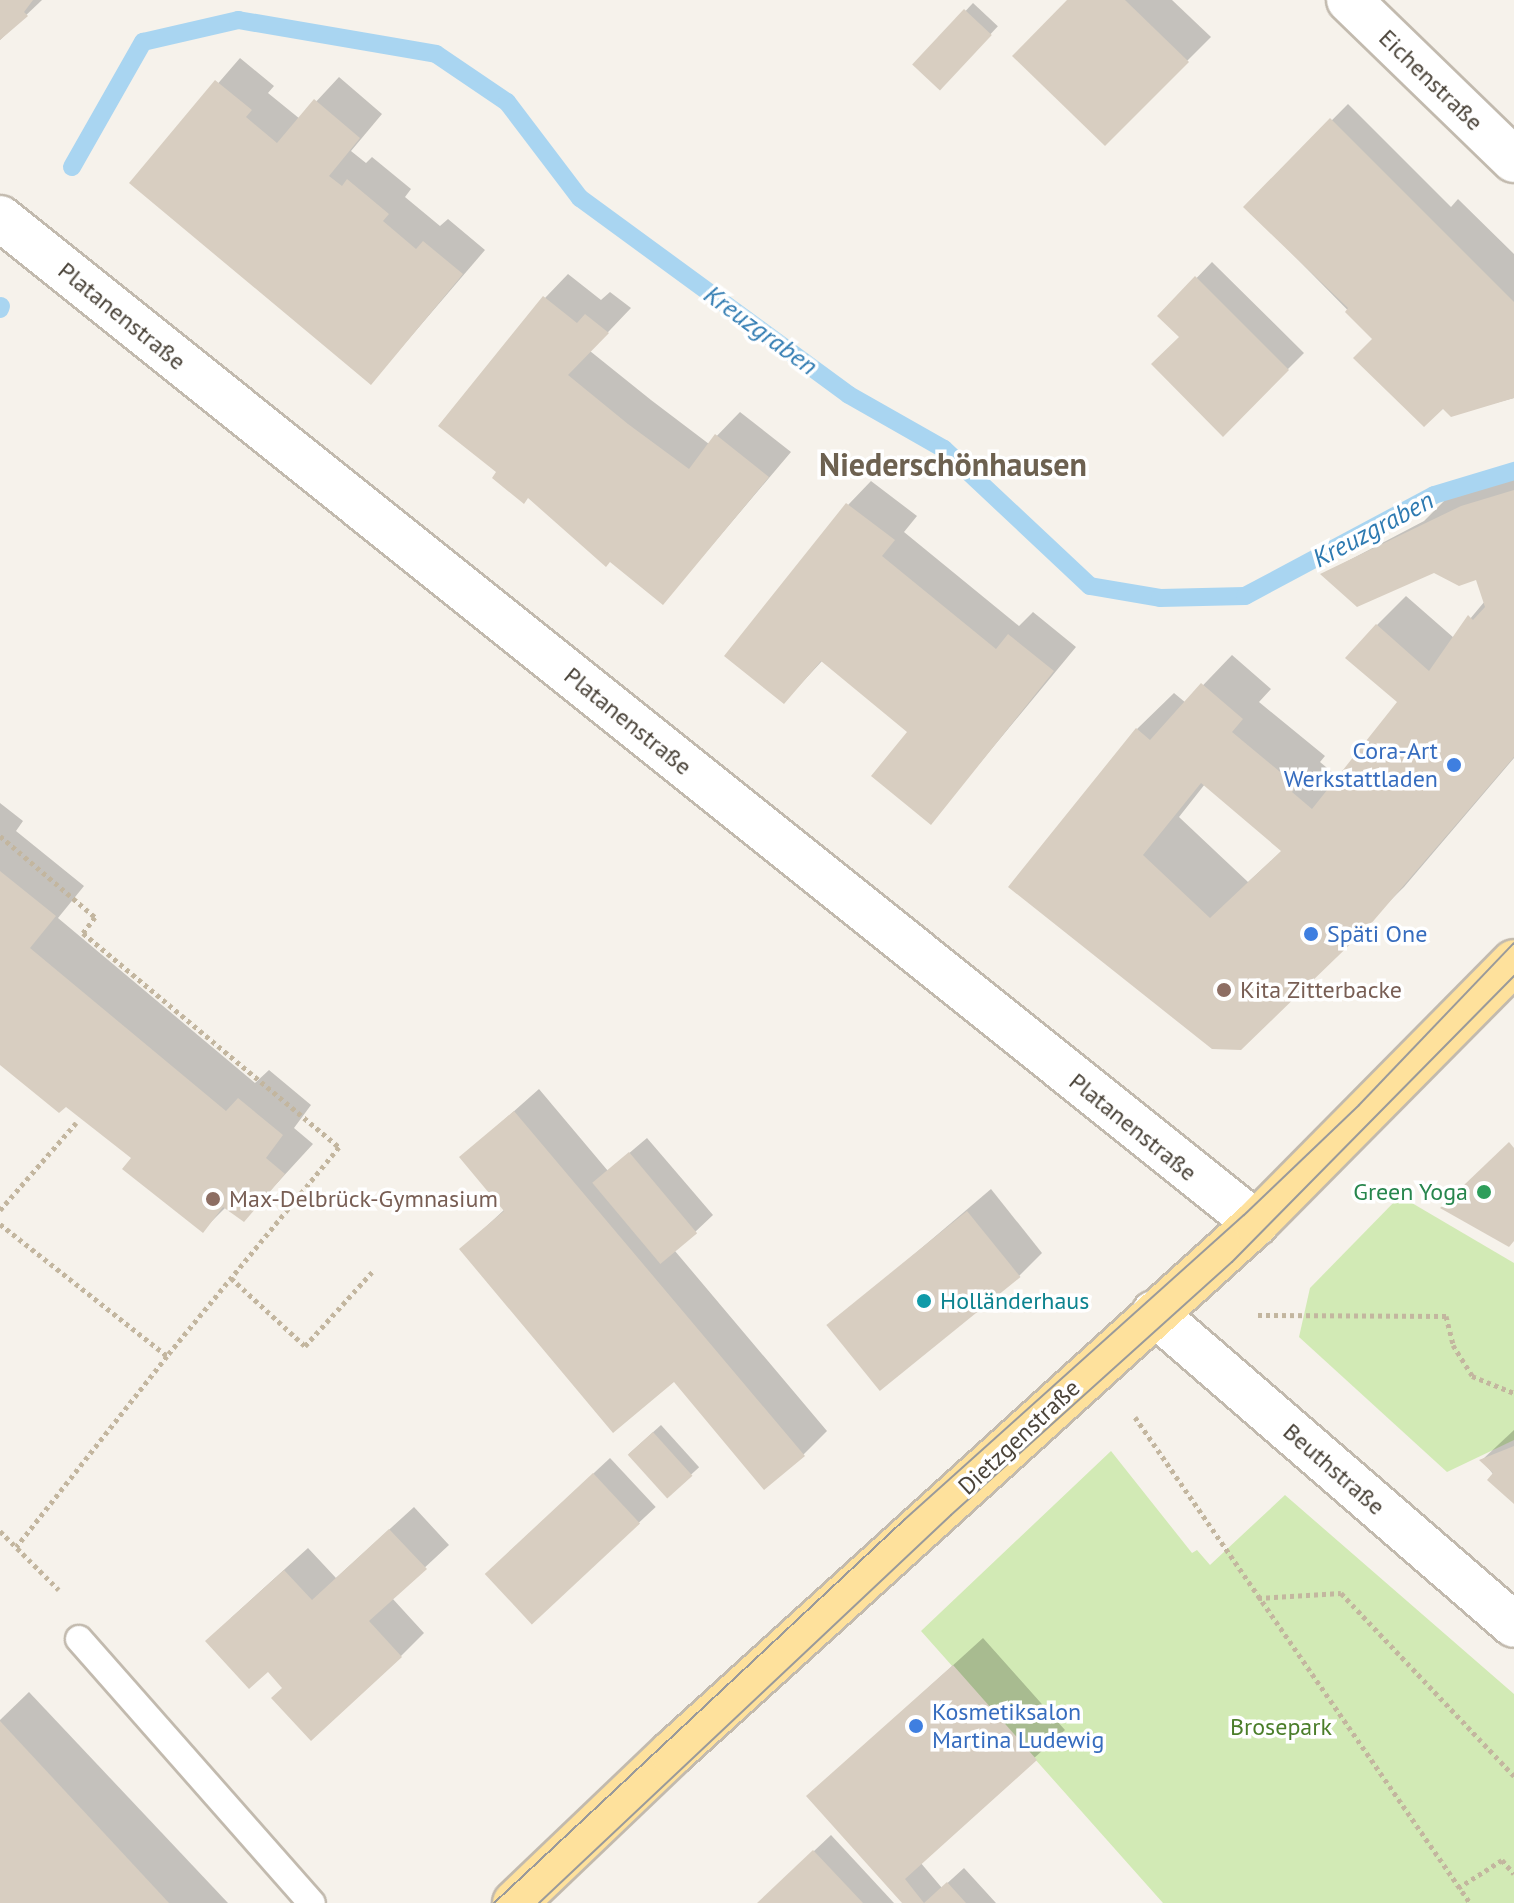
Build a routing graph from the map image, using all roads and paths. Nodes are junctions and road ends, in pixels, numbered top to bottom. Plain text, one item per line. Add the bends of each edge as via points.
1 (1349, 0) edge
2 (1514, 160) edge
3 (0, 218) edge
4 (0, 836) edge
5 (1514, 962) edge
6 (76, 1123) dead end
7 (0, 1210) edge
8 (1256, 1223) junction
9 (0, 1224) edge
10 (372, 1272) dead end
11 (231, 1278) junction
12 (1154, 1313) junction
13 (1258, 1315) dead end
14 (167, 1356) junction
15 (1514, 1393) edge
16 (1135, 1417) dead end
17 (0, 1531) edge
18 (16, 1547) junction
19 (59, 1590) dead end
20 (1257, 1598) junction
21 (1514, 1625) edge
22 (79, 1639) dead end
23 (1514, 1776) edge
24 (1514, 1874) edge
25 (1458, 1888) junction
26 (312, 1903) edge
27 (515, 1903) edge
28 (1470, 1903) edge

1 - 2 street, Eichenstraße
3 - 8 street, Platanenstraße
4 - 11 path via 95,917 83,933 339,1147
5 - 8 main road, Dietzgenstraße
6 - 7 path
8 - 12 main road, Dietzgenstraße
9 - 14 path
10 - 11 path via 305,1346
11 - 14 path
12 - 21 street, Beuthstraße
12 - 27 main road, Dietzgenstraße
13 - 15 path via 1446,1316 1453,1345 1472,1376
14 - 18 path
16 - 20 path
17 - 18 path
18 - 19 path
20 - 23 path via 1341,1593
20 - 25 path
22 - 26 lane
24 - 25 path via 1502,1860
25 - 28 path

